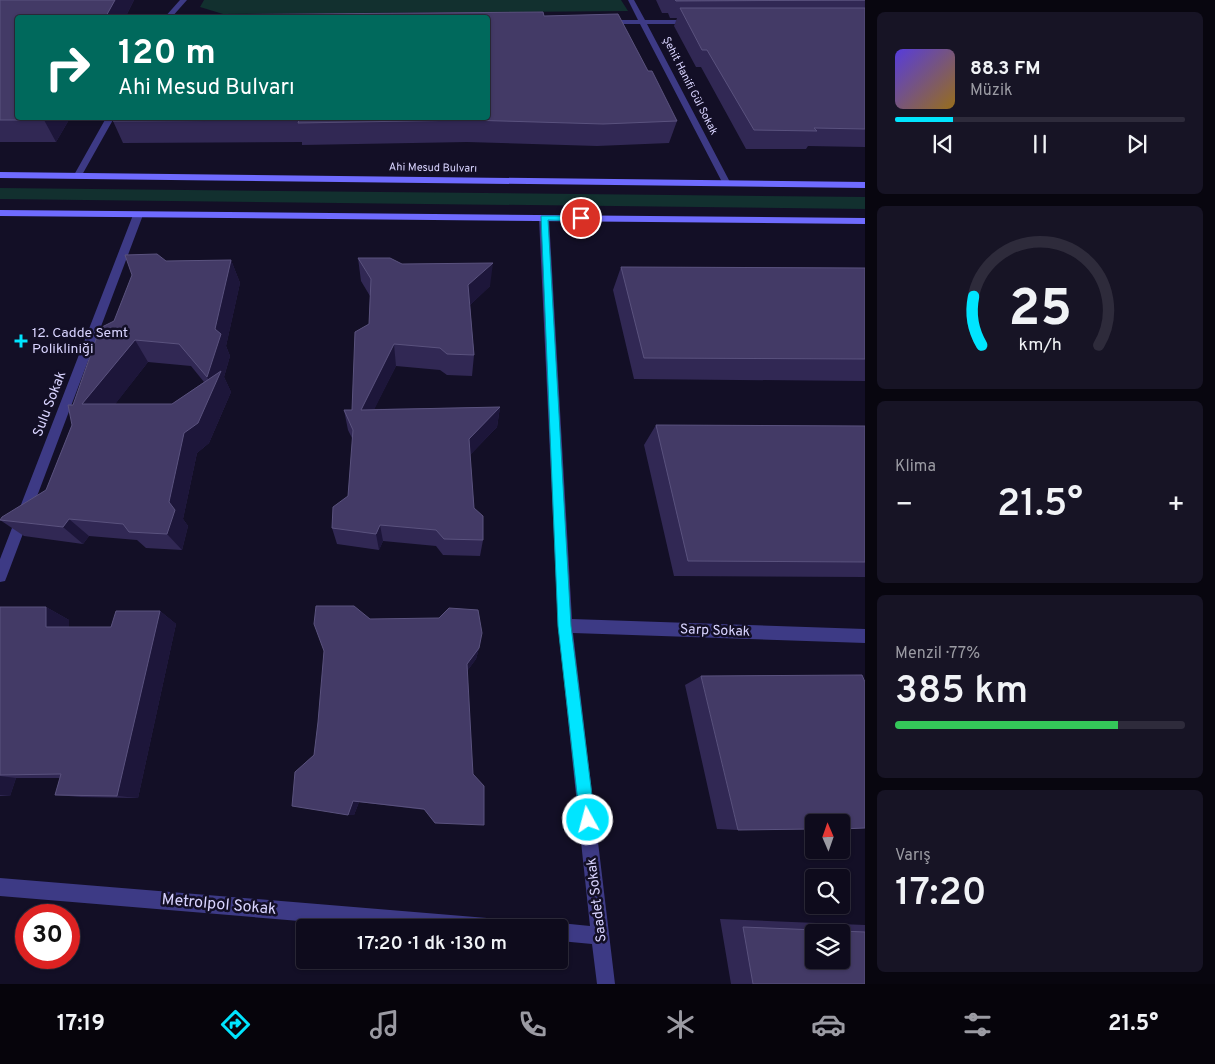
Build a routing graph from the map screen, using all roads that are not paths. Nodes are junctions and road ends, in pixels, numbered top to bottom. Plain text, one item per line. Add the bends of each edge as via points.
1 (184, 0) edge
2 (631, 0) edge
3 (170, 15) edge
4 (595, 22) edge
5 (644, 22) junction
6 (702, 22) edge
7 (109, 120) edge
8 (0, 174) edge
9 (78, 175) junction
10 (727, 184) junction
11 (865, 185) edge
12 (0, 213) edge
13 (138, 215) junction
14 (544, 218) junction
15 (865, 221) edge
16 (0, 576) edge
17 (565, 626) junction
18 (865, 636) edge
19 (0, 888) edge
20 (387, 919) edge
21 (568, 933) edge
22 (602, 936) junction
23 (606, 984) edge

1 - 3 street
2 - 5 street, Şehit Hanifi Gül Sokak
4 - 5 street
5 - 6 street
5 - 10 street, Şehit Hanifi Gül Sokak
7 - 9 street
8 - 9 main road, Ahi Mesud Bulvarı
9 - 10 main road, Ahi Mesud Bulvarı
10 - 11 main road, Ahi Mesud Bulvarı
12 - 13 main road
13 - 14 main road
13 - 16 street, Sulu Sokak
14 - 15 main road
14 - 17 street, Saadet Sokak
17 - 18 street, Sarp Sokak
17 - 22 street, Saadet Sokak
19 - 20 street, Metrolpol Sokak
21 - 22 street
22 - 23 street, Saadet Sokak

